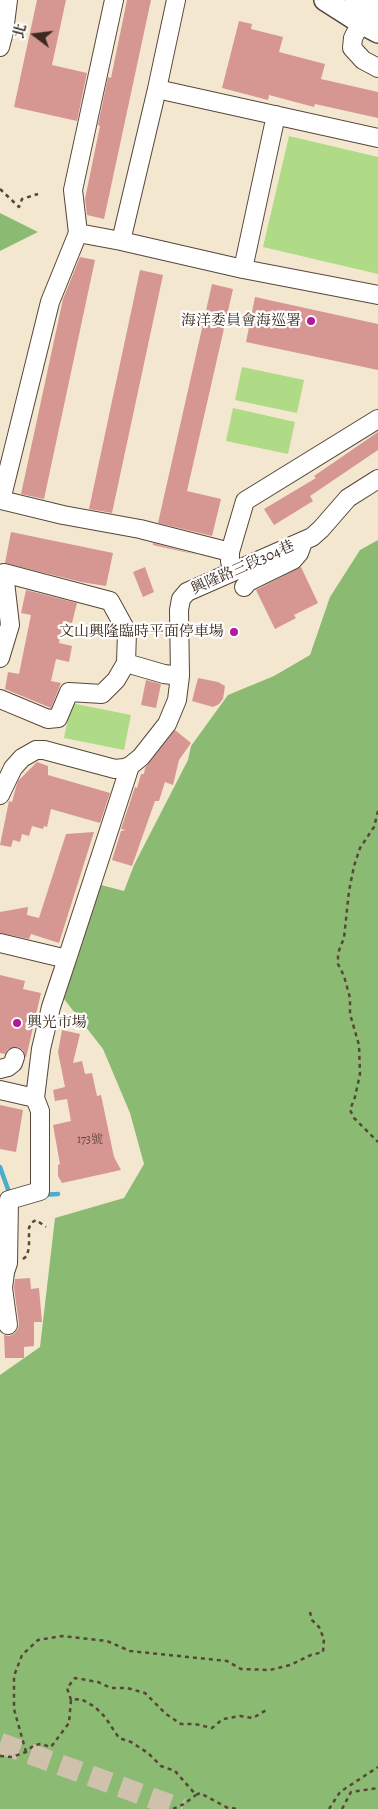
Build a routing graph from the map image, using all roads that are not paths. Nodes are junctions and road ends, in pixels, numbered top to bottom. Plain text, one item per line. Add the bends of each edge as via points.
1 (8, 0) edge
2 (114, 0) edge
3 (176, 0) edge
4 (325, 0) edge
5 (369, 13) edge
6 (0, 47) edge
7 (378, 68) edge
8 (157, 89) junction
9 (276, 115) junction
10 (378, 138) edge
11 (78, 233) junction
12 (121, 241) junction
13 (242, 269) junction
14 (378, 295) edge
15 (378, 419) edge
16 (378, 478) edge
17 (304, 542) junction
18 (230, 552) junction
19 (230, 573) junction
20 (244, 587) dead end
21 (0, 658) edge
22 (126, 663) junction
23 (180, 676) junction
24 (0, 699) edge
25 (130, 766) junction
26 (0, 795) edge
27 (0, 944) edge
28 (67, 959) junction
29 (14, 1057) dead end
30 (0, 1069) edge
31 (0, 1090) edge
32 (40, 1090) junction
33 (8, 1325) dead end

1 - 6 street
2 - 11 street via 73,190
3 - 8 street
4 - 5 main road
5 - 7 street via 353,38 352,48 363,60
8 - 9 street
8 - 12 street
9 - 10 street
9 - 13 street
11 - 12 street
11 - 18 street via 50,302 1,500
12 - 13 street
13 - 14 street
15 - 18 street via 245,501
16 - 17 street, 興隆路三段304巷 via 348,498 321,530
17 - 19 street, 興隆路三段304巷
17 - 20 street via 293,560
18 - 19 street
19 - 23 street, 興隆路三段304巷 via 186,592 181,600
21 - 22 street via 10,624 4,573 110,601 127,632
22 - 23 street
22 - 24 street via 102,694 69,692 58,718 48,719
23 - 25 street, 興隆路三段304巷 via 177,700 167,724
25 - 26 street via 115,769 36,750 13,768
25 - 28 street, 興隆路三段304巷
27 - 28 street
28 - 32 street, 興隆路三段304巷 via 51,1007 48,1050
29 - 30 street via 13,1063
31 - 32 street
32 - 33 street, 興隆路三段304巷 via 40,1191 9,1200 8,1263 2,1288

